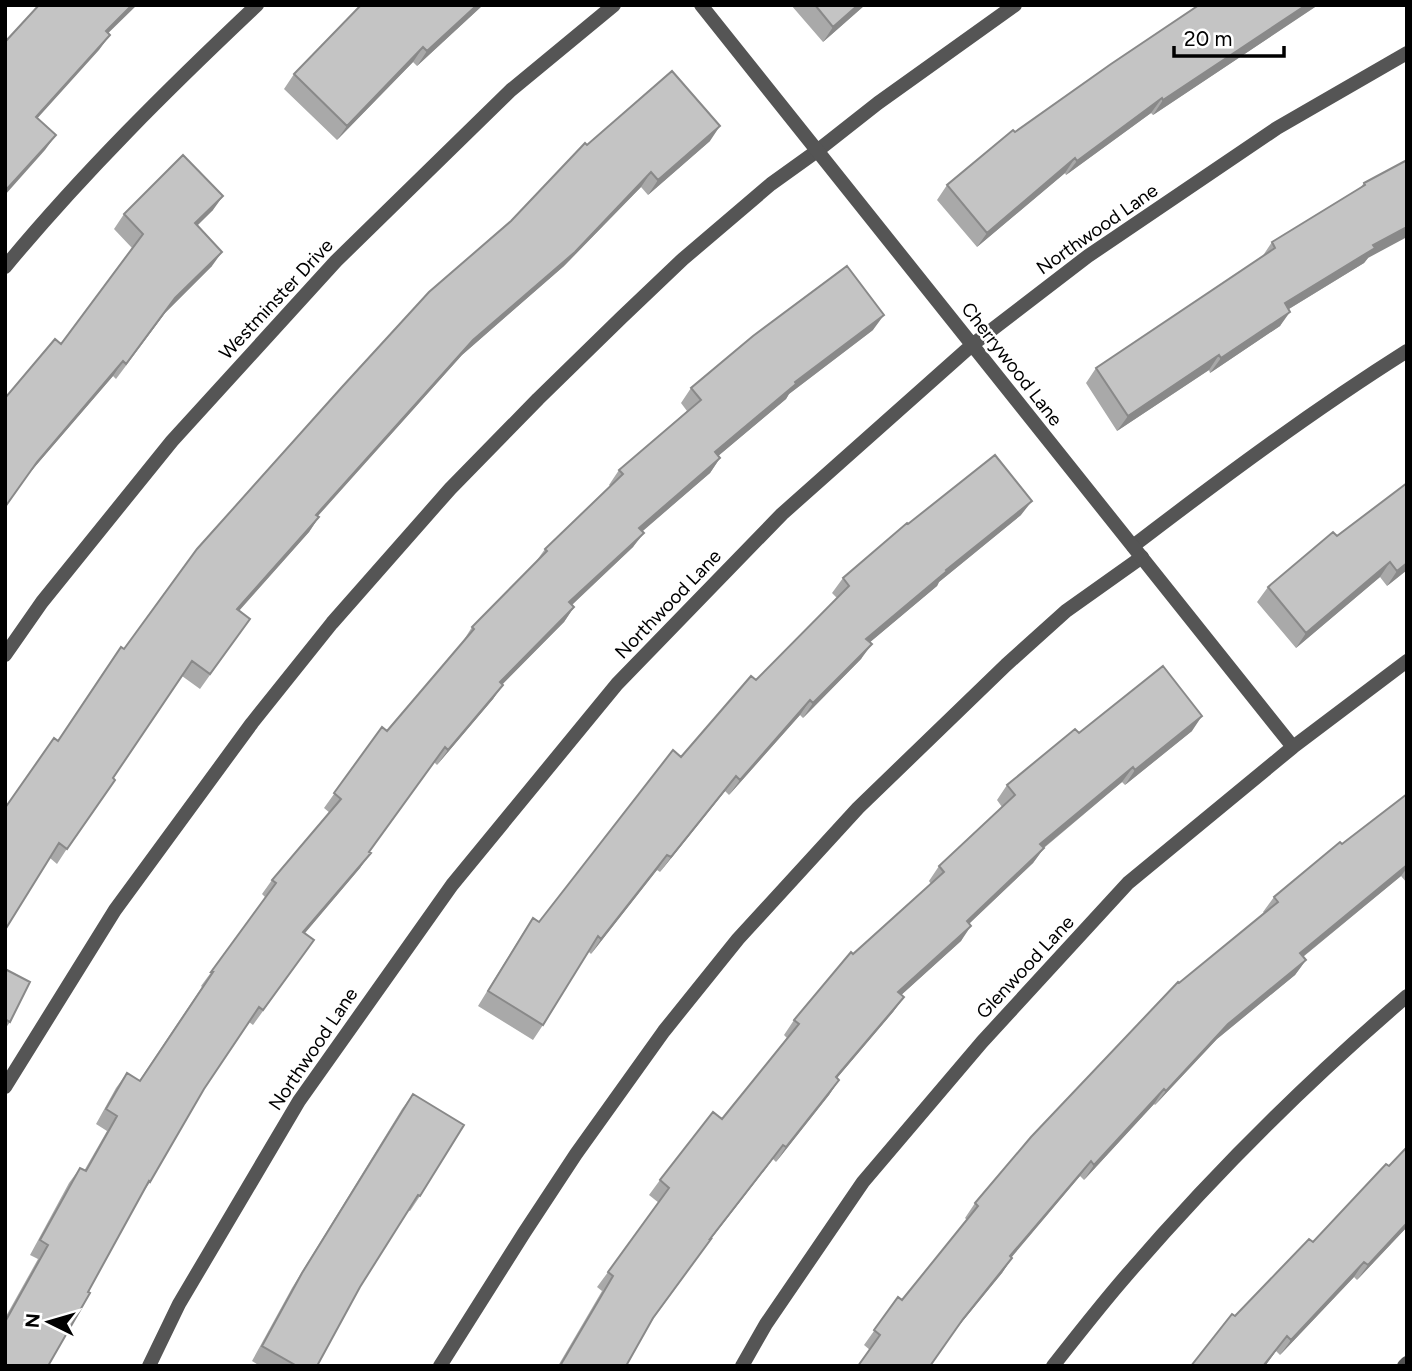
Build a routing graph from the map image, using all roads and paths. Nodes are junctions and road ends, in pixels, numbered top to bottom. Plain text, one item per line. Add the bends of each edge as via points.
1 (257, 5) edge
2 (614, 5) edge
3 (701, 5) edge
4 (1015, 5) edge
5 (1407, 53) edge
6 (817, 151) junction
7 (5, 267) edge
8 (972, 345) junction
9 (1407, 351) edge
10 (1137, 551) junction
11 (5, 655) edge
12 (1407, 661) edge
13 (1293, 747) junction
14 (1407, 996) edge
15 (5, 1087) edge
16 (149, 1366) edge
17 (440, 1366) edge
18 (742, 1366) edge
19 (1053, 1366) edge

1 - 7 street via 190,68
2 - 11 street, Westminster Drive via 511,90 336,261 172,441
3 - 6 street, Cherrywood Lane
4 - 6 street
5 - 8 street, Northwood Lane via 1266,135 1088,256
6 - 8 street, Cherrywood Lane
6 - 15 street via 683,259 547,390 450,489 332,622 251,723 115,910
8 - 10 street, Cherrywood Lane
8 - 16 street, Northwood Lane via 782,514 618,684 452,885 299,1101 179,1304
9 - 10 street via 1252,456
10 - 13 street, Cherrywood Lane
10 - 17 street via 986,684 858,808 738,939 664,1031 576,1154
12 - 13 street, Glenwood Lane
13 - 18 street, Glenwood Lane via 1128,883 982,1042 863,1182
14 - 19 street via 1347,1047 1198,1196

